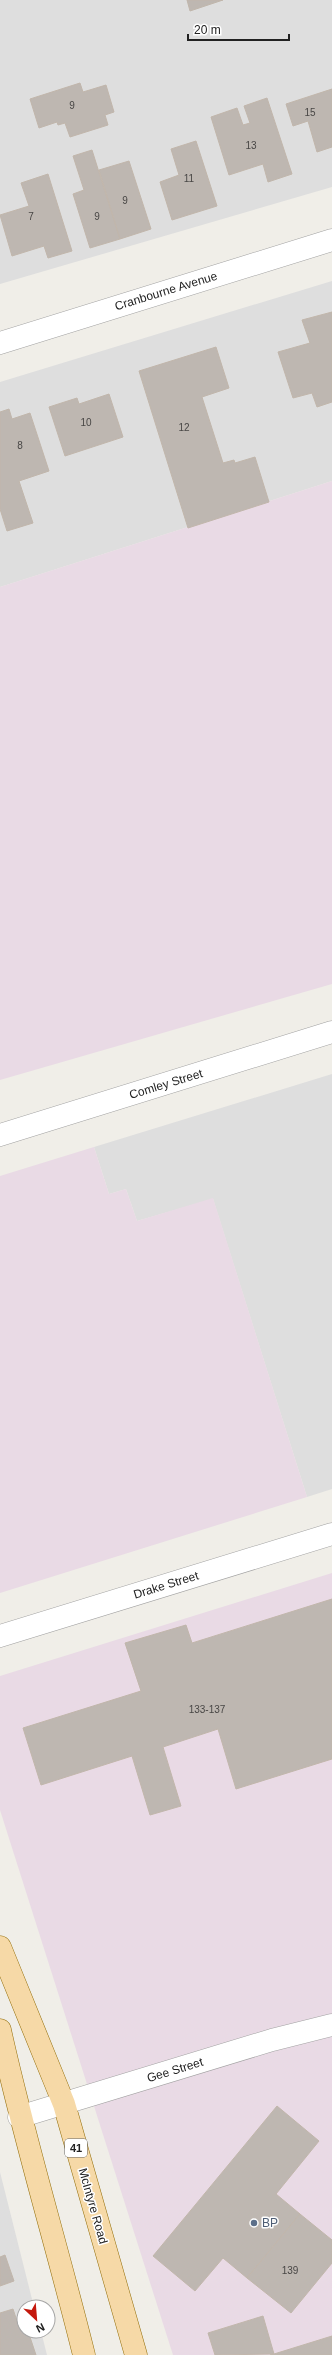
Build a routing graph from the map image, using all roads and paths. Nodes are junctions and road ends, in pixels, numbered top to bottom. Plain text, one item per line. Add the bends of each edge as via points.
1 (332, 240) edge
2 (0, 343) edge
3 (332, 1032) edge
4 (0, 1135) edge
5 (332, 1534) edge
6 (0, 1636) edge
7 (0, 1947) edge
8 (332, 2025) edge
9 (0, 2030) edge
10 (64, 2104) junction
11 (19, 2117) junction
12 (84, 2355) edge
13 (136, 2355) edge

1 - 2 street, Cranbourne Avenue
3 - 4 street, Comley Street
5 - 6 street, Drake Street
7 - 10 main road, McIntyre Road / 41
8 - 10 street, Gee Street via 272,2040
9 - 11 main road
10 - 11 street, Gee Street
10 - 13 main road, McIntyre Road / 41
11 - 12 main road via 59,2254

